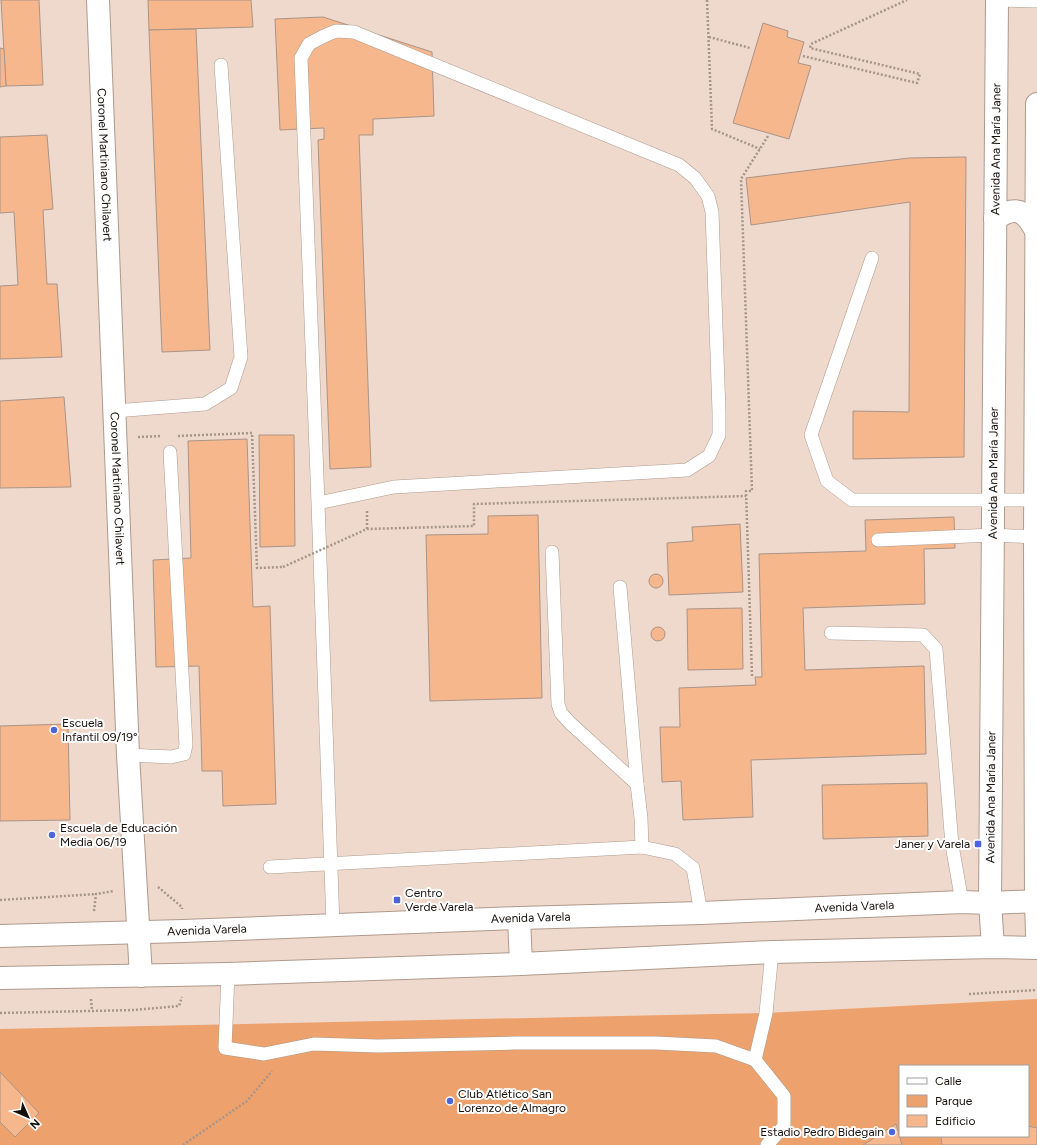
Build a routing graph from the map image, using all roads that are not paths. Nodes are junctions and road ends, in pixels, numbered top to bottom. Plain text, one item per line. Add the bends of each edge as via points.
1 (98, 0) edge
2 (997, 0) edge
3 (1037, 1) edge
4 (221, 65) dead end
5 (1037, 104) edge
6 (995, 219) junction
7 (1036, 231) junction
8 (872, 258) dead end
9 (1036, 357) edge
10 (114, 411) junction
11 (170, 452) dead end
12 (993, 500) junction
13 (1035, 500) junction
14 (318, 502) junction
15 (993, 535) junction
16 (1035, 537) junction
17 (878, 540) dead end
18 (552, 552) dead end
19 (620, 587) dead end
20 (831, 633) dead end
21 (128, 755) junction
22 (637, 784) junction
23 (642, 847) junction
24 (331, 864) junction
25 (270, 867) dead end
26 (1036, 901) edge
27 (962, 902) junction
28 (990, 903) junction
29 (701, 913) junction
30 (519, 918) junction
31 (333, 925) junction
32 (138, 932) junction
33 (1037, 935) edge
34 (0, 936) edge
35 (994, 947) junction
36 (1037, 948) edge
37 (772, 952) junction
38 (521, 964) junction
39 (228, 974) junction
40 (141, 976) junction
41 (0, 978) edge
42 (755, 1060) junction
43 (767, 1145) edge

1 - 10 street, Coronel Martiniano Chilavert
2 - 3 lane
2 - 6 street, Avenida Ana María Janer
4 - 10 lane via 241,357 232,388 206,404
5 - 7 street
6 - 7 street via 1014,210 1030,220
6 - 12 street, Avenida Ana María Janer
7 - 9 street
8 - 12 lane via 811,435 827,481 852,500
9 - 13 street
10 - 21 street, Coronel Martiniano Chilavert
11 - 21 lane via 186,745 184,754
12 - 13 lane
12 - 15 street, Avenida Ana María Janer
13 - 16 street
14 - 14 lane via 301,58 309,44 336,31 354,32 679,166 695,178 708,196 712,212 720,412 719,435 709,456 687,470 394,487
14 - 24 lane
15 - 16 lane
15 - 17 lane
15 - 28 street, Avenida Ana María Janer
16 - 26 street
18 - 22 lane via 558,704 561,713
19 - 22 lane
20 - 27 lane via 923,635 936,649 952,845
21 - 32 street, Coronel Martiniano Chilavert
22 - 23 lane
23 - 24 lane
23 - 29 lane via 675,854 693,868
24 - 25 lane
24 - 31 lane
26 - 28 street, Avenida Varela
26 - 33 street
27 - 28 street, Avenida Varela
27 - 29 street, Avenida Varela
28 - 35 street, Avenida Ana María Janer
29 - 30 street, Avenida Varela
30 - 31 street, Avenida Varela
30 - 38 street
31 - 32 street, Avenida Varela
32 - 34 street, Avenida Varela
32 - 40 street, Coronel Martiniano Chilavert
35 - 36 street
35 - 37 street
37 - 38 street
37 - 42 lane via 766,1013
38 - 39 street
39 - 40 street
39 - 42 lane via 225,1048 264,1054 314,1044 378,1046 656,1043 716,1046
40 - 41 street
42 - 43 lane via 784,1096 784,1126

